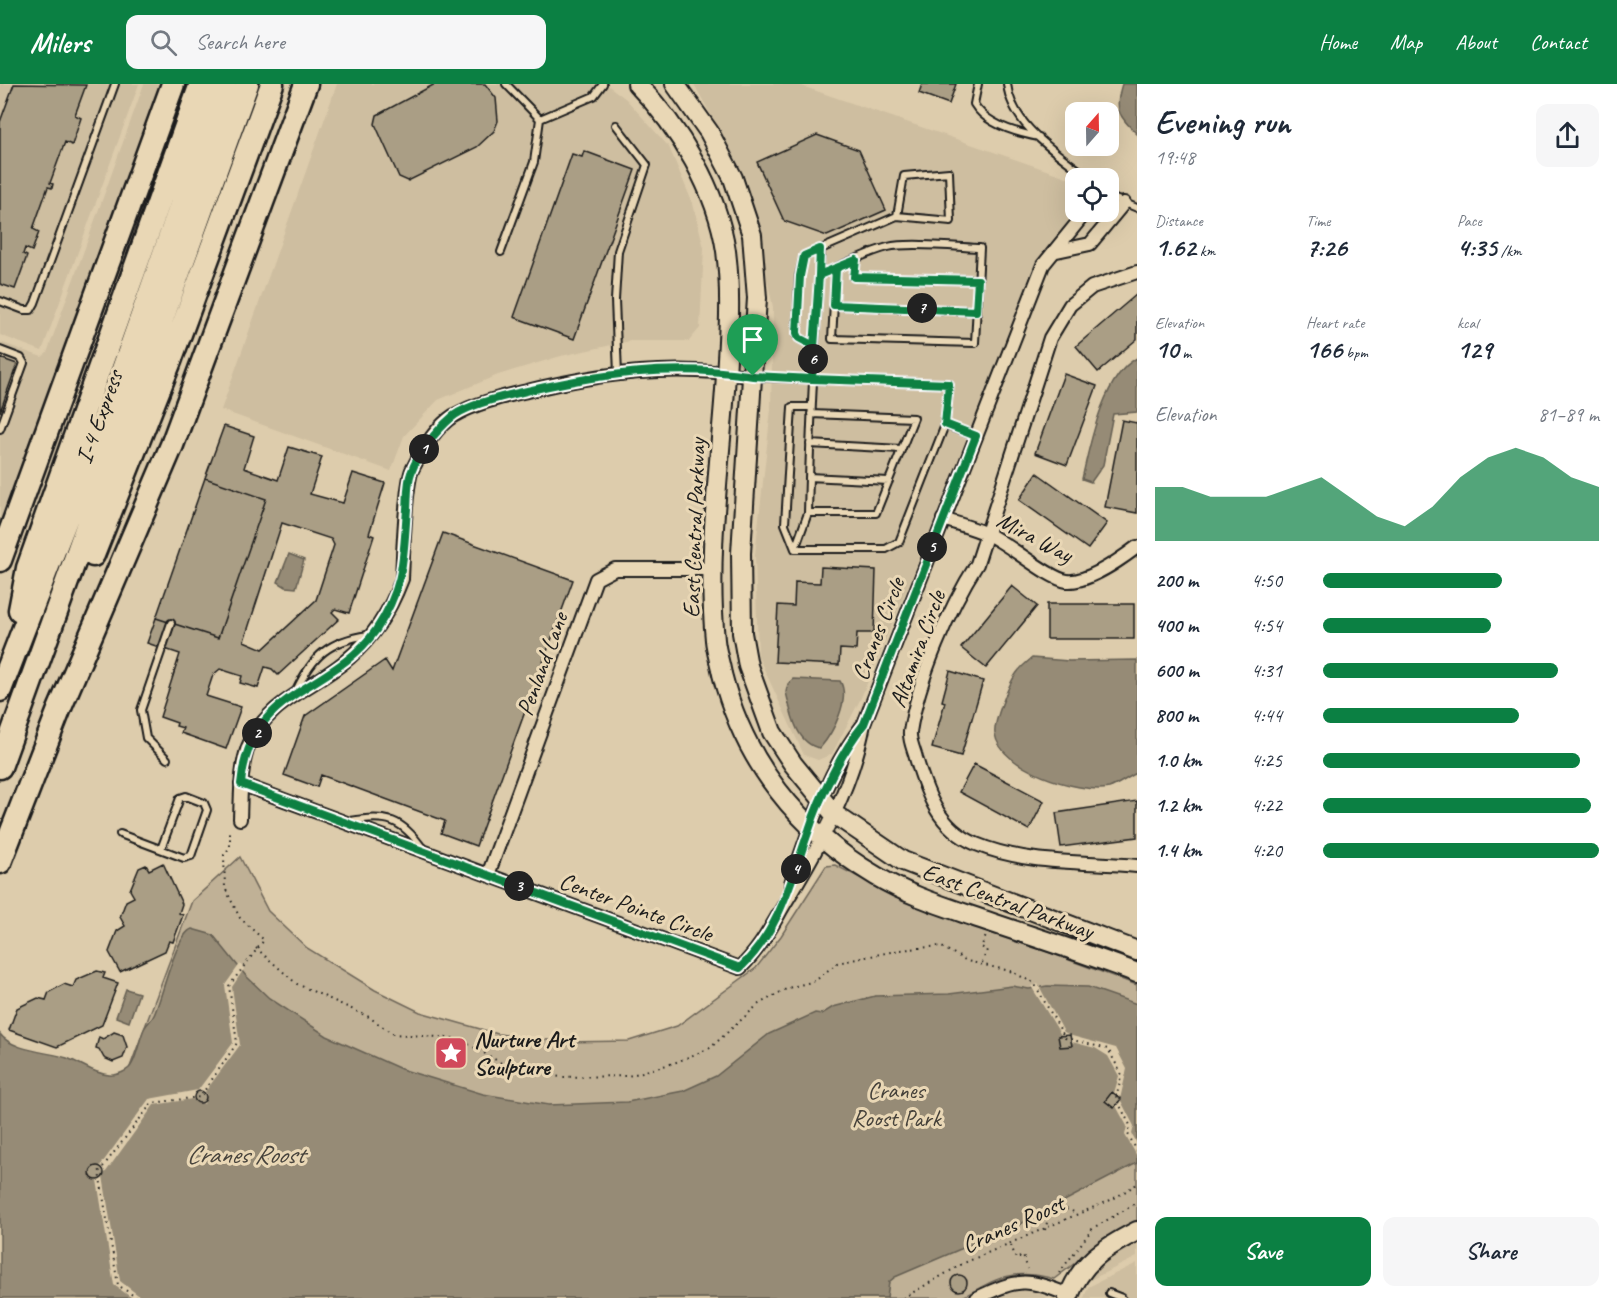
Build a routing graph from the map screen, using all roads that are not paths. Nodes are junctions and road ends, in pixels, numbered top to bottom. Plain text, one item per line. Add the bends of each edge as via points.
1 (115, 84) edge
2 (173, 84) edge
3 (201, 84) edge
4 (224, 84) edge
5 (247, 84) edge
6 (272, 84) edge
7 (306, 84) edge
8 (506, 84) edge
9 (603, 84) edge
10 (637, 84) edge
11 (675, 84) edge
12 (978, 84) edge
13 (1007, 84) edge
14 (540, 119) junction
15 (616, 125) dead end
16 (1040, 137) junction
17 (1077, 168) edge
18 (1119, 201) edge
19 (1137, 208) edge
20 (897, 216) junction
21 (1079, 222) edge
22 (1102, 222) edge
23 (820, 249) junction
24 (1057, 251) junction
25 (501, 252) dead end
26 (856, 260) junction
27 (836, 268) junction
28 (1137, 272) edge
29 (819, 275) junction
30 (978, 280) junction
31 (0, 301) edge
32 (834, 305) junction
33 (976, 311) junction
34 (814, 346) junction
35 (0, 350) edge
36 (726, 372) junction
37 (618, 374) junction
38 (753, 376) junction
39 (812, 379) junction
40 (811, 411) junction
41 (945, 424) junction
42 (0, 429) edge
43 (976, 436) junction
44 (810, 444) junction
45 (902, 450) junction
46 (809, 477) junction
47 (889, 481) junction
48 (808, 513) junction
49 (944, 519) junction
50 (988, 534) junction
51 (1137, 547) edge
52 (795, 549) junction
53 (0, 560) edge
54 (713, 569) junction
55 (171, 623) dead end
56 (372, 634) junction
57 (11, 659) junction
58 (0, 690) edge
59 (29, 692) junction
60 (294, 695) junction
61 (864, 724) junction
62 (167, 759) dead end
63 (0, 767) edge
64 (241, 784) junction
65 (828, 807) junction
66 (240, 819) dead end
67 (344, 822) junction
68 (810, 826) junction
69 (120, 834) dead end
70 (823, 839) junction
71 (161, 849) junction
72 (425, 852) junction
73 (0, 862) edge
74 (1137, 866) edge
75 (488, 875) junction
76 (784, 905) junction
77 (1137, 951) edge
78 (1136, 969) edge
79 (1137, 1232) edge
80 (1109, 1293) dead end
81 (1068, 1297) edge
82 (977, 1298) edge
83 (1122, 1298) edge

1 - 31 lane via 35,303 31,310 24,310
2 - 53 highway
3 - 57 highway via 28,568
4 - 57 highway, I-4 Express via 110,406
5 - 59 highway, I-4 Express
6 - 59 highway via 133,459 51,658
7 - 73 highway via 172,446 59,710
8 - 14 lane
9 - 14 lane via 594,96
10 - 36 main road, East Central Parkway via 684,146 708,192 725,248 731,309
11 - 38 main road, East Central Parkway via 709,132 733,178 752,235 757,298
12 - 16 lane via 974,104 978,111 1021,134
13 - 16 lane via 1009,99 1023,123
14 - 25 lane via 534,162
15 - 37 lane via 647,165 618,251
16 - 17 lane
18 - 19 lane
20 - 20 lane via 904,176 949,172 951,221
20 - 23 lane
21 - 24 street, Cranes Circle
22 - 24 street via 1090,244
23 - 29 lane
23 - 34 lane via 804,256 800,276 797,333
24 - 43 street, Cranes Circle via 1043,265
26 - 27 lane
26 - 30 lane via 854,277
26 - 30 lane via 889,247 980,248
27 - 29 lane
27 - 32 lane
28 - 50 street, Altamira Circle via 1092,287 1070,305 1050,338
29 - 34 lane
30 - 33 lane
32 - 33 lane
32 - 33 lane via 832,339 975,343
34 - 39 lane
35 - 42 lane via 24,363
36 - 37 street via 645,370
36 - 38 street
36 - 54 main road, East Central Parkway
37 - 56 street via 493,399 452,417 425,447 411,473 402,579
38 - 39 lane
38 - 65 main road, East Central Parkway via 741,553 742,633 748,666 772,732
39 - 40 lane
39 - 41 lane via 949,384
40 - 44 lane
40 - 45 lane via 914,418
40 - 52 lane via 792,407 785,524
41 - 43 lane
41 - 52 lane via 899,542 886,549
43 - 49 street, Cranes Circle
44 - 45 lane
44 - 46 lane
45 - 47 lane
46 - 47 lane
46 - 48 lane
47 - 48 lane via 876,513
48 - 52 lane
49 - 50 street, Mira Way
49 - 61 street, Cranes Circle
50 - 51 street, Mira Way via 1067,581 1089,576
50 - 74 street, Altamira Circle via 977,564 958,594 912,725 910,735 926,791 939,816 974,844 1030,860
54 - 68 main road, East Central Parkway via 715,642 731,711 776,790
54 - 75 street, Penland Lane via 615,569 596,579
55 - 62 lane via 141,710 146,738
56 - 60 street via 349,658
56 - 60 lane via 346,638 330,647 307,668
57 - 58 highway, I-4 Express
59 - 63 highway, I-4 Express
60 - 64 street via 272,710 248,747
61 - 65 street, Cranes Circle via 860,748
61 - 65 street, Cranes Circle via 851,740
64 - 66 street
64 - 67 street, Center Pointe Circle
65 - 68 street, Cranes Circle
65 - 70 street, Cranes Circle
65 - 77 main road, East Central Parkway via 903,861
67 - 72 street, Center Pointe Circle
67 - 72 lane via 388,819 409,829
68 - 70 main road, East Central Parkway
68 - 76 street, Center Pointe Circle
69 - 71 lane
70 - 76 street, Center Pointe Circle
70 - 78 main road, East Central Parkway via 876,876 929,901
71 - 71 lane via 184,858 191,856 207,810 204,803 186,796 180,798
72 - 75 street, Center Pointe Circle
75 - 76 street, Center Pointe Circle via 740,968 772,930
79 - 81 main road via 1115,1242 1085,1264
80 - 83 lane
81 - 82 street via 1038,1282 1024,1281 1001,1286

